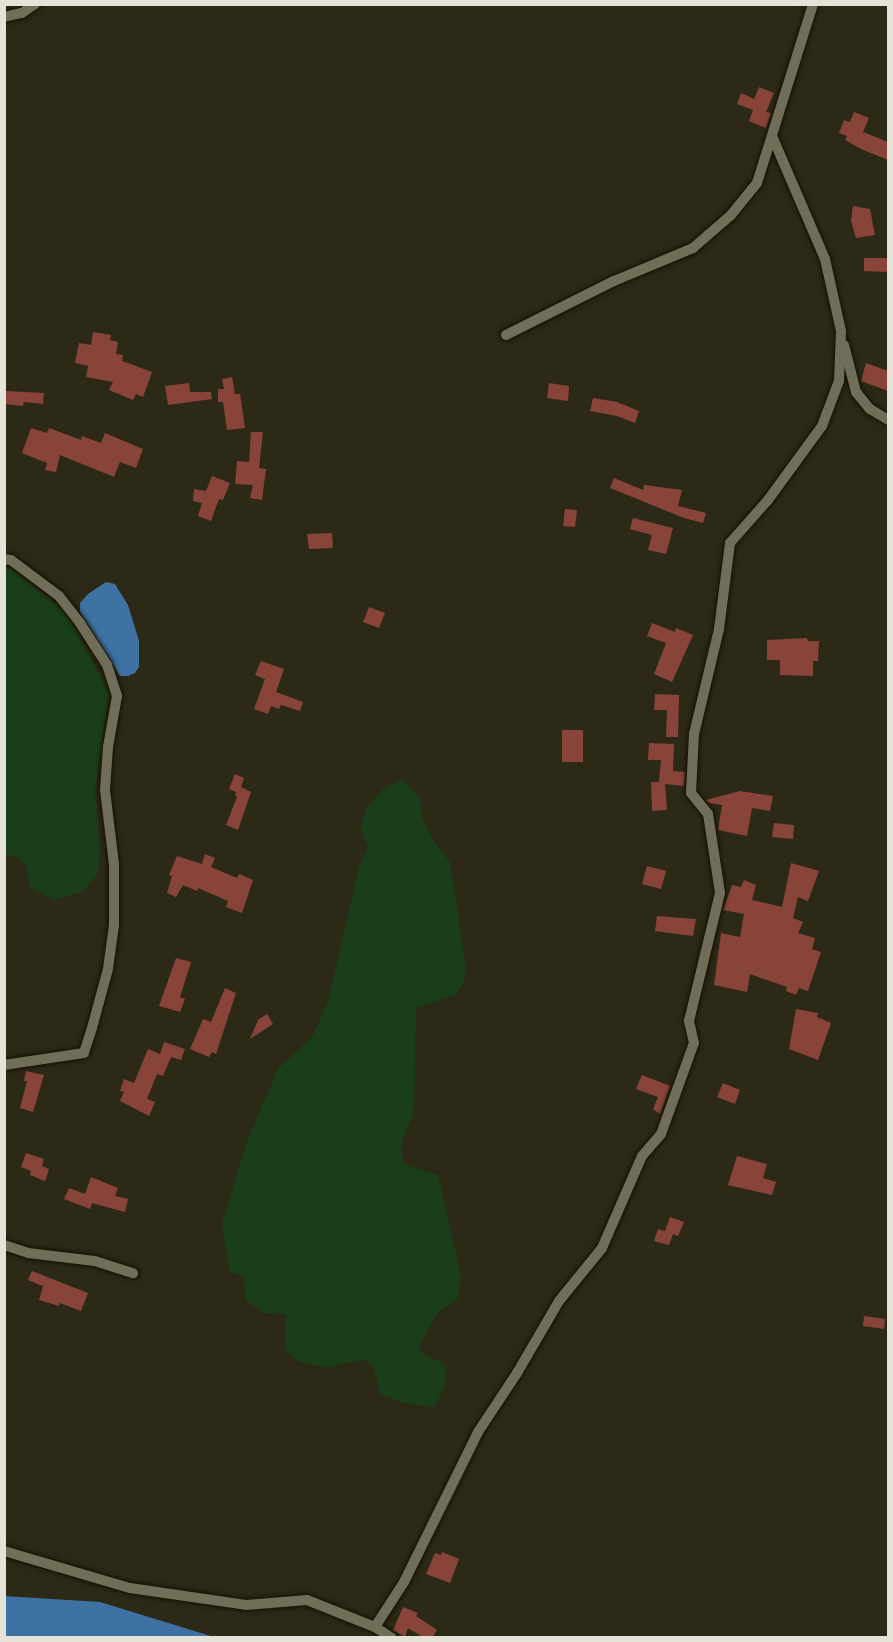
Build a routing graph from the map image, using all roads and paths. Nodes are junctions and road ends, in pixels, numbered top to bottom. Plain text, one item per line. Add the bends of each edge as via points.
1 (35, 4) edge
2 (813, 4) edge
3 (4, 16) edge
4 (772, 138) junction
5 (841, 331) junction
6 (506, 335) dead end
7 (888, 420) edge
8 (4, 560) edge
9 (4, 1065) edge
10 (4, 1245) edge
11 (133, 1273) dead end
12 (4, 1551) edge
13 (375, 1628) junction
14 (392, 1638) edge

1 - 3 street via 22,13
2 - 4 street
4 - 5 street via 825,259
4 - 6 street via 757,183 731,215 693,248 614,281
5 - 7 street via 856,392 870,409
5 - 13 street via 839,381 822,426 768,500 730,543 718,629 694,734 691,793 708,814 720,893 689,1022 694,1043 670,1110 661,1134 642,1156 602,1248 559,1301 478,1432 404,1582
8 - 9 street via 11,560 59,596 107,665 117,696 105,790 114,864 114,925 108,969 90,1036 84,1053
10 - 11 street via 28,1253 95,1261
12 - 13 street via 130,1588 246,1605 307,1600
13 - 14 street

